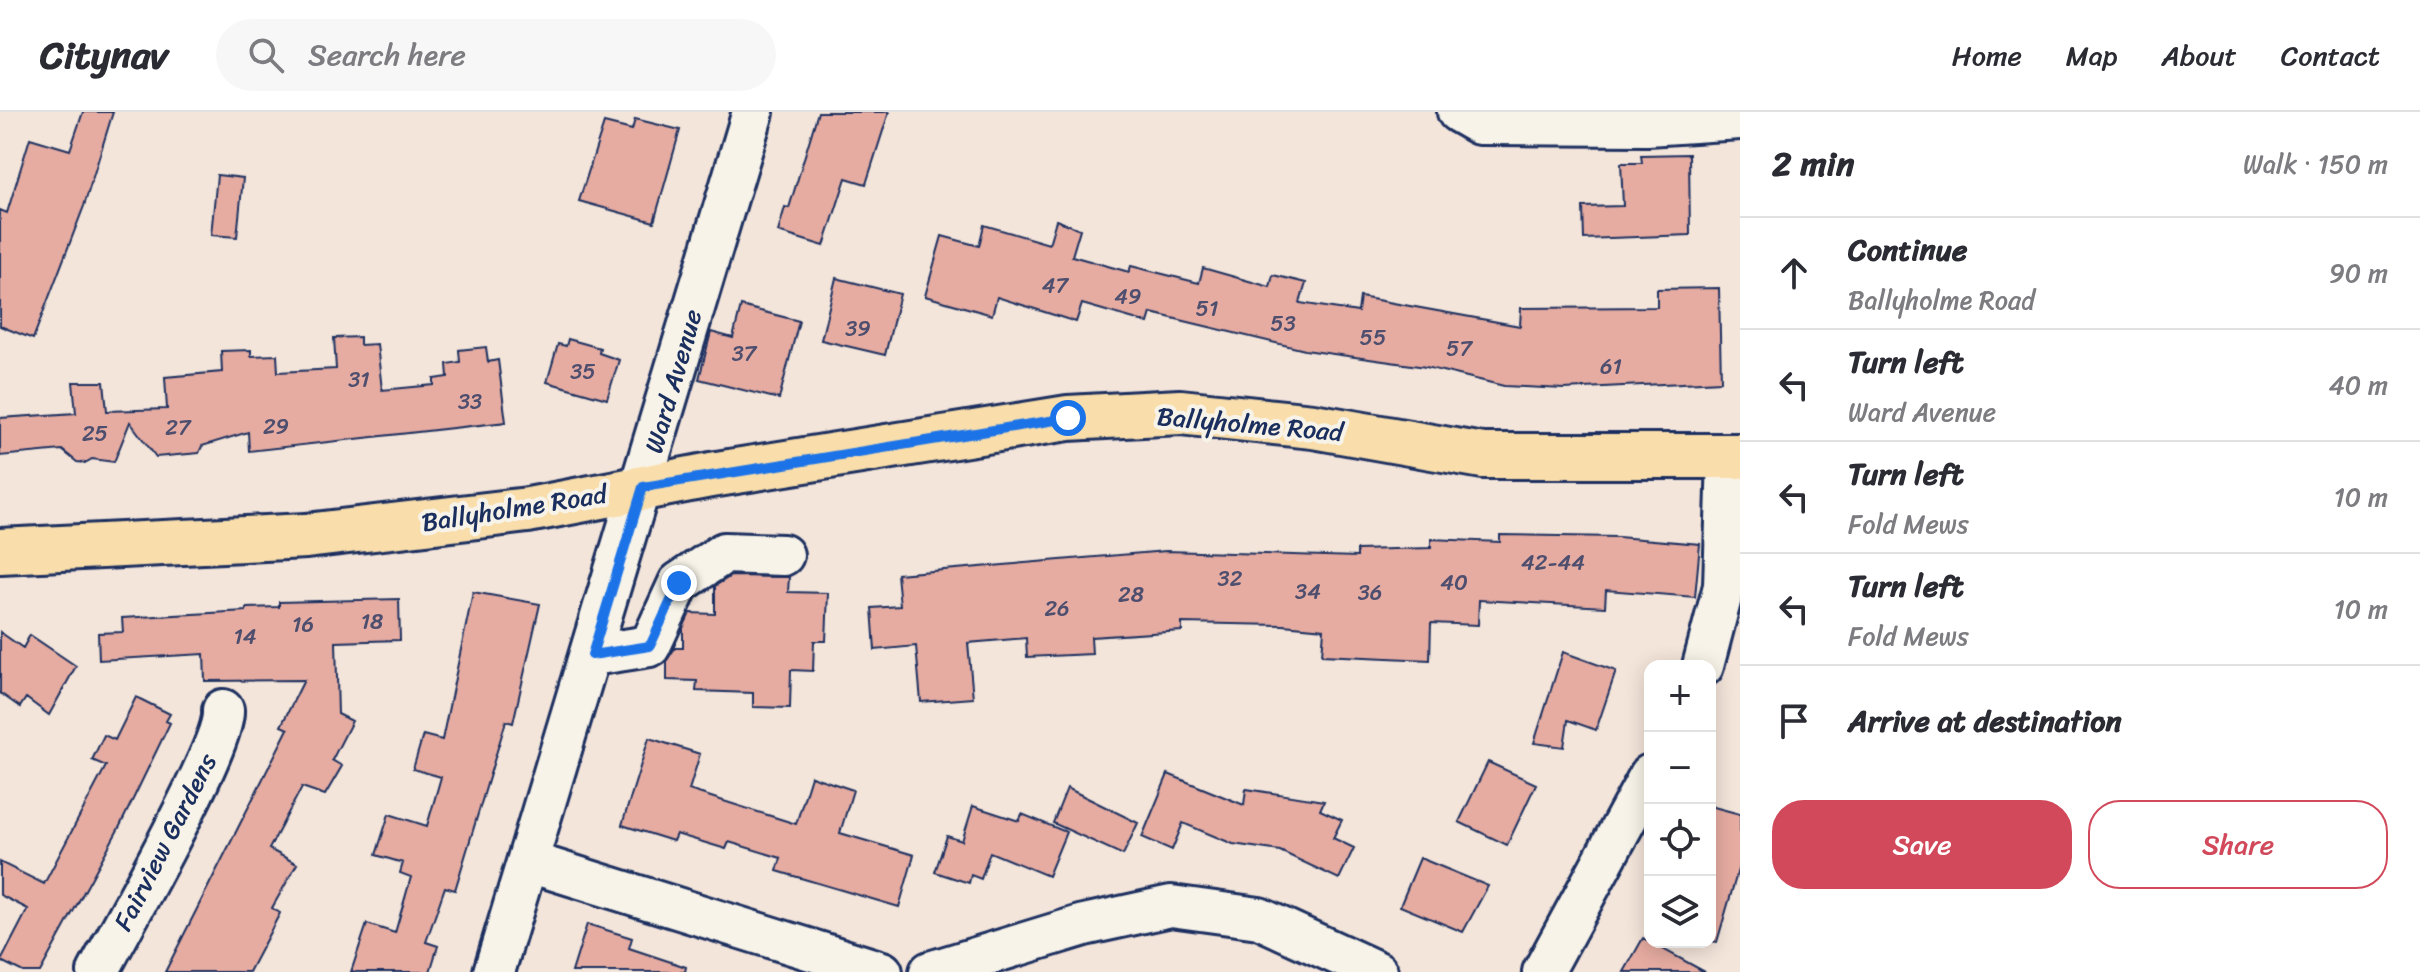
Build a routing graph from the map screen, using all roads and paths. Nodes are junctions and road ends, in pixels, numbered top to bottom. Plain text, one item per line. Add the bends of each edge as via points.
1 (753, 112) edge
2 (1458, 112) edge
3 (1740, 119) edge
4 (1734, 457) edge
5 (643, 487) junction
6 (0, 551) edge
7 (783, 555) dead end
8 (592, 655) junction
9 (1705, 660) edge
10 (223, 710) dead end
11 (1644, 786) edge
12 (529, 862) junction
13 (970, 966) edge
14 (98, 972) edge
15 (494, 972) edge
16 (882, 972) edge
17 (930, 972) edge
18 (1377, 972) edge
19 (1543, 972) edge

1 - 5 street, Ward Avenue
2 - 3 street via 1479,124 1647,125
4 - 5 main road, Ballyholme Road via 1483,456 1313,426 1180,412 1068,418
4 - 9 street via 1724,586
5 - 6 main road, Ballyholme Road via 528,510 306,536
5 - 8 street, Ward Avenue
7 - 8 street via 724,553 679,583 650,646
8 - 12 street, Ward Avenue
10 - 14 street, Fairview Gardens via 224,724 207,762
11 - 19 street
12 - 15 street, Ward Avenue
12 - 16 street
13 - 17 street
13 - 18 street via 1084,925 1171,906 1259,918

